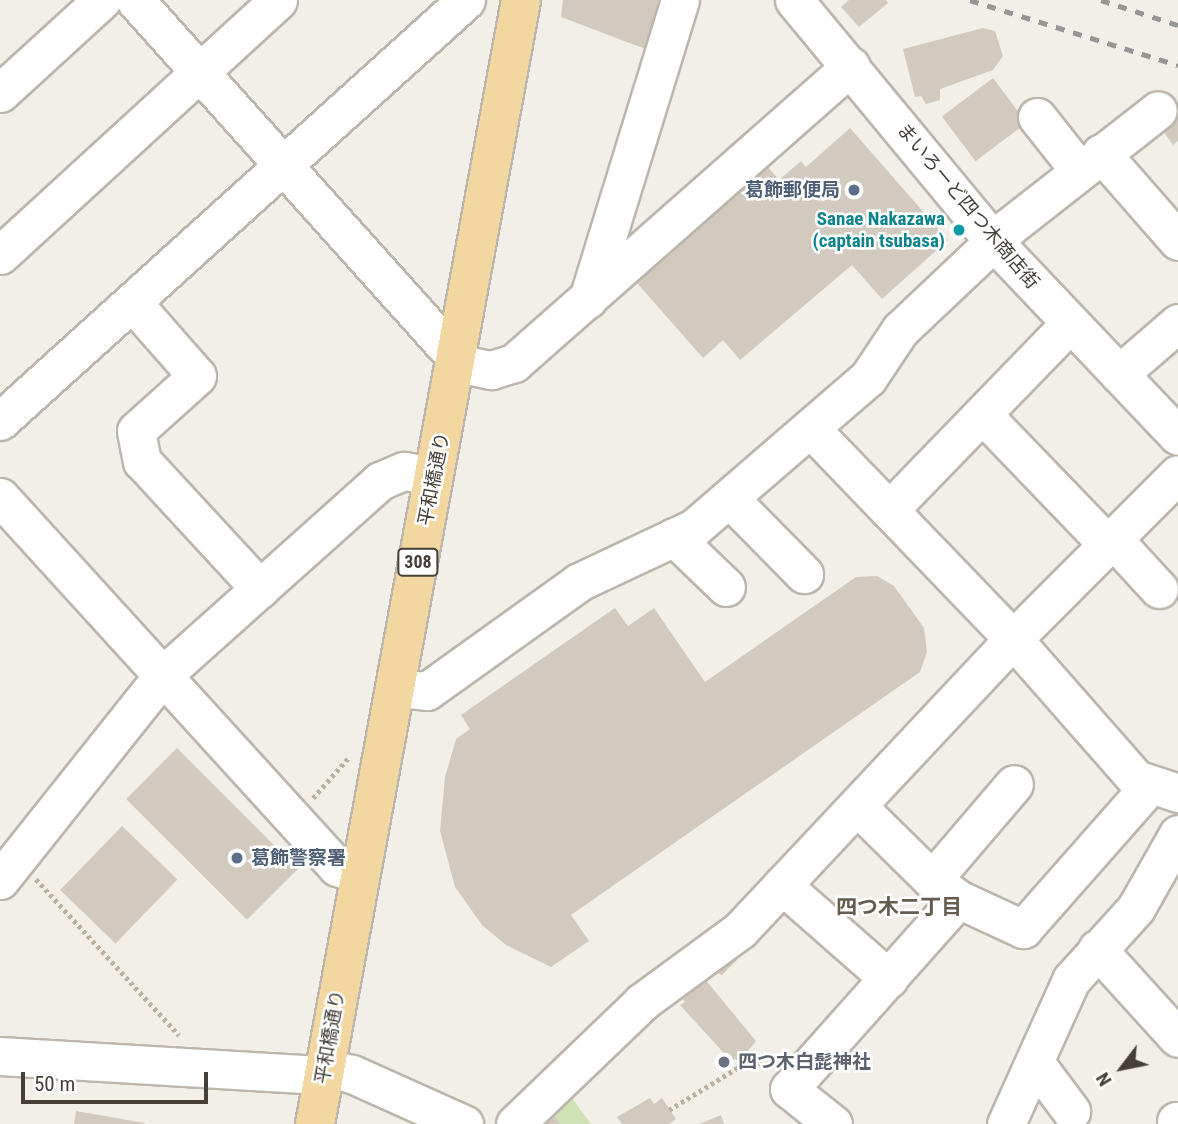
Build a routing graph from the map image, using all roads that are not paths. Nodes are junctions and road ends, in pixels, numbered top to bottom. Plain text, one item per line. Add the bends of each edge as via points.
1 (102, 0) edge
2 (135, 0) edge
3 (278, 0) edge
4 (466, 0) edge
5 (521, 0) edge
6 (680, 0) edge
7 (794, 0) edge
8 (851, 66) junction
9 (198, 72) junction
10 (0, 93) edge
11 (1158, 110) dead end
12 (1037, 117) dead end
13 (1090, 161) junction
14 (283, 166) junction
15 (1178, 241) edge
16 (994, 243) junction
17 (0, 254) edge
18 (588, 299) junction
19 (132, 302) junction
20 (1070, 323) junction
21 (1178, 323) edge
22 (457, 361) junction
23 (1119, 374) junction
24 (983, 415) junction
25 (0, 421) edge
26 (811, 429) junction
27 (1178, 436) edge
28 (1178, 474) edge
29 (434, 476) junction
30 (0, 497) edge
31 (729, 498) junction
32 (889, 510) junction
33 (674, 537) junction
34 (1110, 542) junction
35 (804, 573) dead end
36 (726, 587) dead end
37 (260, 589) junction
38 (1159, 589) dead end
39 (1013, 639) junction
40 (163, 675) junction
41 (394, 688) junction
42 (1013, 784) dead end
43 (1163, 790) edge
44 (857, 806) junction
45 (1178, 834) edge
46 (9, 869) edge
47 (360, 874) junction
48 (782, 885) junction
49 (945, 889) junction
50 (1097, 949) junction
51 (889, 979) junction
52 (1175, 1026) edge
53 (0, 1056) edge
54 (1037, 1064) junction
55 (324, 1071) junction
56 (1071, 1111) dead end
57 (518, 1123) edge
58 (315, 1124) edge
59 (464, 1124) edge
60 (833, 1124) edge
61 (1006, 1124) edge

1 - 10 street
2 - 9 street
3 - 9 street
4 - 14 street
5 - 22 main road, 平和橋通り / 308
6 - 18 street
7 - 8 street, まいろーど四つ木商店街
8 - 16 street, まいろーど四つ木商店街
8 - 18 street
9 - 14 street
9 - 17 street
11 - 13 street
12 - 13 street
13 - 15 street
13 - 16 street
14 - 19 street
14 - 22 street
16 - 20 street, まいろーど四つ木商店街
16 - 26 street via 900,330 868,378
18 - 22 street via 504,368
19 - 25 street
19 - 37 street via 198,376 136,431 142,461
20 - 23 street, まいろーど四つ木商店街
20 - 24 street
21 - 23 street
22 - 29 main road, 平和橋通り / 308
23 - 27 street, まいろーど四つ木商店街
24 - 32 street
24 - 34 street
26 - 31 street
26 - 32 street
28 - 34 street
29 - 37 street via 404,471 380,481
29 - 41 main road, 平和橋通り / 308
30 - 40 street
31 - 33 street via 694,528
31 - 35 street
32 - 39 street
33 - 36 street
33 - 41 street via 579,582 427,691
34 - 38 street
34 - 39 street
37 - 40 street
39 - 43 street via 1136,779
39 - 44 street
40 - 46 street
40 - 47 street via 337,867
41 - 47 main road, 平和橋通り / 308
42 - 49 street
43 - 49 street via 1023,929
44 - 48 street
44 - 49 street
45 - 50 street via 1136,908
47 - 55 main road, 平和橋通り / 308
48 - 51 street
48 - 57 street via 740,930 642,1002
49 - 51 street
50 - 52 street
50 - 54 street via 1071,980
51 - 60 street via 789,1089
53 - 55 street
54 - 56 street
54 - 61 street
55 - 58 main road, 平和橋通り / 308
55 - 59 street via 352,1074

